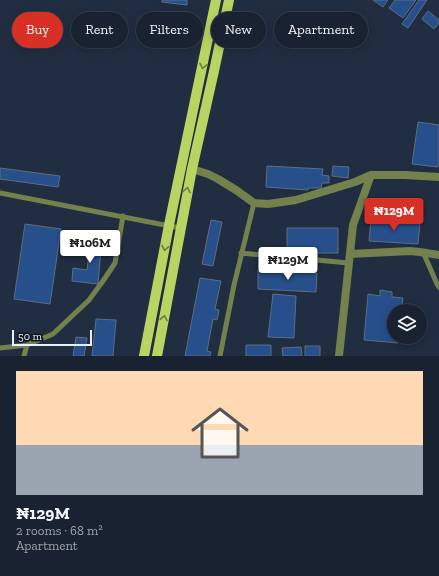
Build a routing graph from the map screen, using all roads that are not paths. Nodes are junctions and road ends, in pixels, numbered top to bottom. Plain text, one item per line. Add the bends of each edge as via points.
1 (216, 0) edge
2 (229, 0) edge
3 (207, 46) junction
4 (218, 51) junction
5 (192, 169) junction
6 (372, 175) junction
7 (439, 177) edge
8 (0, 193) edge
9 (254, 203) junction
10 (124, 216) junction
11 (169, 225) junction
12 (180, 228) junction
13 (423, 252) junction
14 (241, 253) junction
15 (350, 254) junction
16 (439, 255) edge
17 (349, 263) junction
18 (439, 287) edge
19 (27, 345) junction
20 (0, 348) edge
21 (24, 356) edge
22 (144, 356) edge
23 (157, 356) edge
24 (220, 356) edge
25 (339, 356) edge

1 - 3 main road
2 - 4 main road
3 - 4 main road
3 -> 11 main road
4 - 5 main road
5 - 9 street via 218,179
12 -> 5 main road
6 - 7 street
6 - 9 street via 296,200
6 - 15 street via 354,225
8 - 10 lane
9 - 14 lane
10 - 11 lane
10 - 19 lane via 115,264 89,300 54,334
11 - 12 lane
11 -> 22 main road
23 -> 12 main road
13 - 15 street
13 - 16 street
13 - 18 lane
14 - 17 lane
14 - 24 lane
15 - 17 street
17 - 25 street
19 - 20 lane
19 - 21 lane

